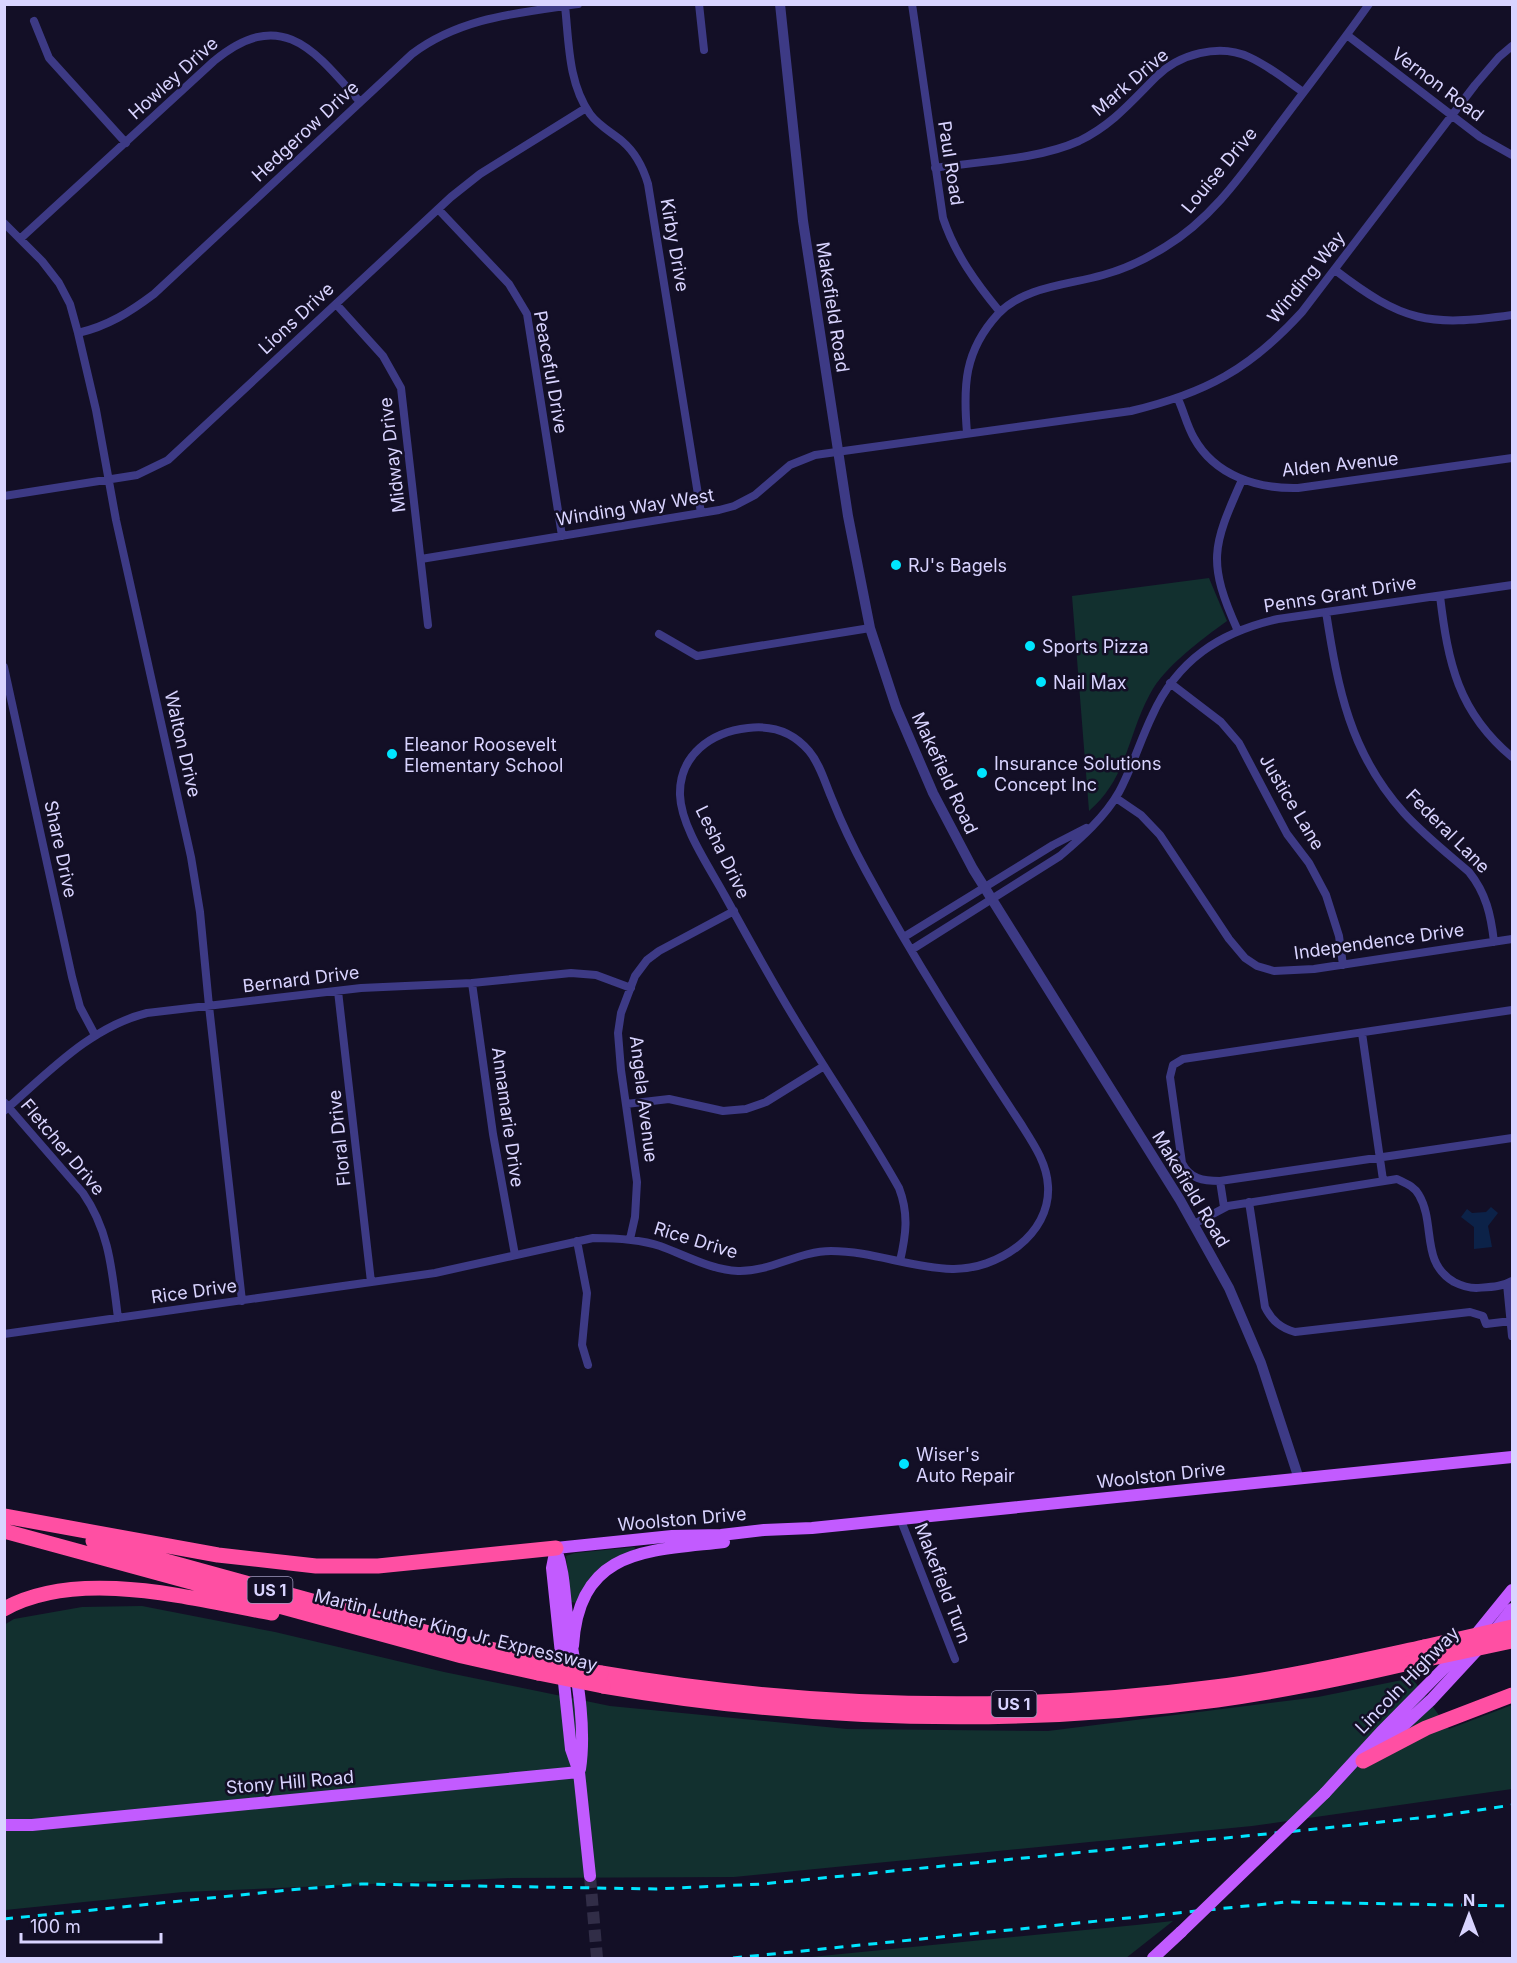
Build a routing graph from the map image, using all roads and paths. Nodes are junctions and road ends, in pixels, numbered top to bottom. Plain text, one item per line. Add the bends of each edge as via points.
1 (578, 4) edge
2 (699, 4) edge
3 (780, 4) edge
4 (912, 4) edge
5 (1370, 4) edge
6 (565, 6) junction
7 (34, 21) dead end
8 (1347, 35) junction
9 (1512, 46) edge
10 (704, 50) dead end
11 (1303, 92) junction
12 (360, 102) junction
13 (586, 108) junction
14 (1452, 116) junction
15 (126, 143) junction
16 (1512, 155) edge
17 (935, 168) junction
18 (438, 209) junction
19 (4, 223) edge
20 (20, 239) junction
21 (1335, 270) junction
22 (336, 304) junction
23 (1000, 312) junction
24 (1512, 315) edge
25 (78, 333) junction
26 (1178, 399) junction
27 (967, 433) junction
28 (839, 452) junction
29 (1512, 458) edge
30 (108, 480) junction
31 (1242, 480) junction
32 (4, 496) edge
33 (701, 513) junction
34 (562, 536) junction
35 (421, 559) junction
36 (1512, 585) edge
37 (1440, 596) junction
38 (1326, 612) junction
39 (428, 624) dead end
40 (870, 628) junction
41 (1238, 631) junction
42 (659, 634) dead end
43 (4, 667) edge
44 (1170, 683) junction
45 (1512, 757) edge
46 (1116, 798) junction
47 (1096, 822) junction
48 (984, 888) junction
49 (992, 899) junction
50 (734, 911) junction
51 (904, 937) junction
52 (1512, 939) edge
53 (1494, 942) junction
54 (911, 950) junction
55 (1343, 965) junction
56 (472, 983) junction
57 (631, 988) junction
58 (338, 991) junction
59 (209, 1006) junction
60 (1512, 1010) edge
61 (1362, 1033) junction
62 (95, 1035) junction
63 (824, 1066) junction
64 (626, 1104) junction
65 (6, 1107) edge
66 (1512, 1138) edge
67 (1379, 1158) junction
68 (1383, 1180) junction
69 (1220, 1181) junction
70 (1249, 1202) junction
71 (1224, 1207) junction
72 (1194, 1224) junction
73 (630, 1239) junction
74 (577, 1241) junction
75 (515, 1255) junction
76 (900, 1261) junction
77 (371, 1282) junction
78 (1510, 1282) edge
79 (242, 1301) junction
80 (118, 1318) junction
81 (1511, 1321) junction
82 (4, 1334) edge
83 (1512, 1336) edge
84 (588, 1365) dead end
85 (1512, 1456) edge
86 (1299, 1479) junction
87 (4, 1517) edge
88 (900, 1518) junction
89 (812, 1528) junction
90 (4, 1531) edge
91 (556, 1548) junction
92 (1512, 1590) edge
93 (4, 1609) edge
94 (1512, 1609) edge
95 (1512, 1627) edge
96 (370, 1631) junction
97 (1512, 1641) edge
98 (573, 1646) junction
99 (955, 1659) dead end
100 (537, 1666) junction
101 (602, 1679) junction
102 (1512, 1695) edge
103 (1363, 1761) junction
104 (579, 1773) junction
105 (1325, 1793) junction
106 (4, 1825) edge
107 (590, 1876) tunnel mouth
108 (1154, 1959) edge

1 - 6 street, Hedgerow Drive
2 - 10 street
3 - 28 street, Makefield Road via 803,221
4 - 17 street, Paul Road
5 - 8 street, Louise Drive
6 - 12 street, Hedgerow Drive via 496,16 442,34 412,54
6 - 13 street, Kirby Drive via 574,78
7 - 15 street via 48,58
8 - 11 street, Louise Drive
8 - 14 street, Vernon Road
9 - 14 street, Winding Way via 1485,72
11 - 17 street, Mark Drive via 1240,53 1194,54 1167,67 1114,120 1066,147
11 - 23 street, Louise Drive via 1216,205 1179,238 1122,269 1033,292
12 - 15 street, Howley Drive via 312,50 281,37 259,36 230,48
12 - 25 street, Hedgerow Drive via 154,294 121,317
13 - 18 street, Lions Drive via 480,174
13 - 33 street, Kirby Drive via 632,150 648,184
14 - 16 street, Vernon Road
14 - 21 street, Winding Way
15 - 20 street, Howley Drive
17 - 23 street, Paul Road via 948,233 967,268
18 - 22 street, Lions Drive
18 - 34 street, Peaceful Drive via 509,284 527,314
19 - 20 street, Walton Drive
20 - 25 street, Walton Drive via 64,291
21 - 24 street via 1384,305 1425,320 1458,322
21 - 26 street, Winding Way via 1270,345 1225,377
22 - 30 street, Lions Drive via 168,460 137,475
22 - 35 street, Midway Drive via 383,356 399,382
23 - 27 street, Louise Drive via 981,335 969,362 964,393
25 - 30 street, Walton Drive
26 - 27 street, Winding Way via 1131,411
26 - 31 street, Alden Avenue via 1202,449
27 - 28 street, Winding Way
28 - 33 street, Winding Way West via 801,460 741,502
28 - 40 street, Makefield Road
29 - 31 street, Alden Avenue via 1298,488 1262,486
30 - 32 street, Lions Drive
30 - 59 street, Walton Drive via 191,856
31 - 41 street via 1216,550 1221,589
33 - 34 street, Winding Way West
34 - 35 street, Winding Way West
35 - 39 street, Midway Drive
36 - 37 street, Penns Grant Drive
37 - 38 street, Penns Grant Drive
37 - 45 street via 1457,684 1479,722
38 - 41 street, Penns Grant Drive via 1278,619
38 - 53 street, Federal Lane via 1343,704 1368,762 1408,817 1478,883 1489,908
40 - 42 street via 697,656
40 - 48 street, Makefield Road via 909,739
41 - 44 street, Penns Grant Drive via 1197,655
43 - 62 street, Share Drive via 72,977 80,1007
44 - 46 street, Penns Grant Drive
44 - 55 street, Justice Lane via 1221,722 1239,742 1287,834 1326,895
46 - 47 street, Penns Grant Drive
46 - 55 street, Independence Drive via 1141,815 1160,835 1245,958 1274,970
47 - 48 street, Penns Grant Drive
47 - 49 street, Penns Grant Drive via 1060,856
48 - 49 street, Makefield Road
48 - 51 street, Penns Grant Drive
49 - 54 street, Penns Grant Drive
49 - 72 street, Makefield Road
50 - 51 street, Lesha Drive via 683,813 683,772 697,750 716,736 735,729 776,729 792,736 812,756 845,831
50 - 57 street, Angela Avenue via 659,951 641,967
50 - 63 street, Lesha Drive
51 - 54 street, Rice Drive
52 - 53 street, Independence Drive
53 - 55 street, Independence Drive
54 - 76 street, Rice Drive via 1031,1141 1046,1172 1048,1196 1035,1229 1003,1256 968,1269
56 - 57 street, Bernard Drive via 585,973
56 - 58 street, Bernard Drive
56 - 75 street, Annamarie Drive
57 - 64 street, Angela Avenue via 618,1033
58 - 59 street, Bernard Drive
58 - 77 street, Floral Drive
59 - 62 street, Bernard Drive via 130,1017
59 - 79 street, Walton Drive
60 - 61 street
61 - 67 street
61 - 69 street via 1184,1059 1173,1065 1170,1077 1182,1163 1194,1177
62 - 65 street, Bernard Drive
63 - 64 street via 766,1102 746,1109 723,1111 669,1099
63 - 76 street, Lesha Drive via 899,1188 907,1219
64 - 73 street, Angela Avenue via 637,1182
65 - 80 street, Fletcher Drive via 83,1193 100,1221
66 - 67 street
67 - 68 street
67 - 69 street
68 - 70 street
68 - 78 street via 1396,1179 1418,1193 1433,1257 1448,1278 1469,1288
69 - 71 street
70 - 71 street
70 - 81 street via 1265,1307 1285,1330 1470,1312 1483,1316 1486,1324
71 - 72 street
72 - 86 street, Makefield Road via 1244,1319
73 - 74 street, Rice Drive
73 - 76 street, Rice Drive via 710,1266 738,1271 824,1251
74 - 75 street, Rice Drive
74 - 84 street via 587,1293 582,1345
75 - 77 street, Rice Drive
77 - 79 street, Rice Drive
78 - 81 street
79 - 80 street, Rice Drive
80 - 82 street, Rice Drive
81 - 83 street
85 - 86 main road, Woolston Drive
86 - 88 main road, Woolston Drive
87 - 91 highway via 218,1555 316,1566 398,1564
87 - 100 highway, Martin Luther King Jr. Expressway / US 1
88 - 89 main road, Woolston Drive
88 - 99 street, Makefield Turn
89 - 91 main road, Woolston Drive
89 - 98 main road, Woolston Drive via 648,1551 622,1560 600,1576 588,1592 575,1622
90 - 96 highway, Martin Luther King Jr. Expressway / US 1
91 - 98 main road, Woolston Drive via 563,1567
91 - 104 main road, Woolston Drive via 552,1568 569,1738
92 - 105 main road, Lincoln Highway via 1466,1647
93 - 96 highway via 51,1593 134,1590
94 - 103 main road, Lincoln Highway via 1450,1680
95 - 101 highway, Martin Luther King Jr. Expressway / US 1, bridge via 1338,1666 1105,1699 918,1704 808,1699
96 - 100 highway, Martin Luther King Jr. Expressway / US 1 via 462,1656
97 - 101 highway, Martin Luther King Jr. Expressway / US 1, bridge via 1341,1679 1219,1700 1012,1717 928,1718 807,1712 713,1703
98 - 104 main road, Woolston Drive via 583,1748
100 - 101 highway, Martin Luther King Jr. Expressway / US 1, bridge
102 - 103 highway via 1426,1728
103 - 105 main road, Lincoln Highway
104 - 106 main road, Stony Hill Road
104 - 107 main road, Woolston Drive
105 - 108 main road, Lincoln Highway, bridge

